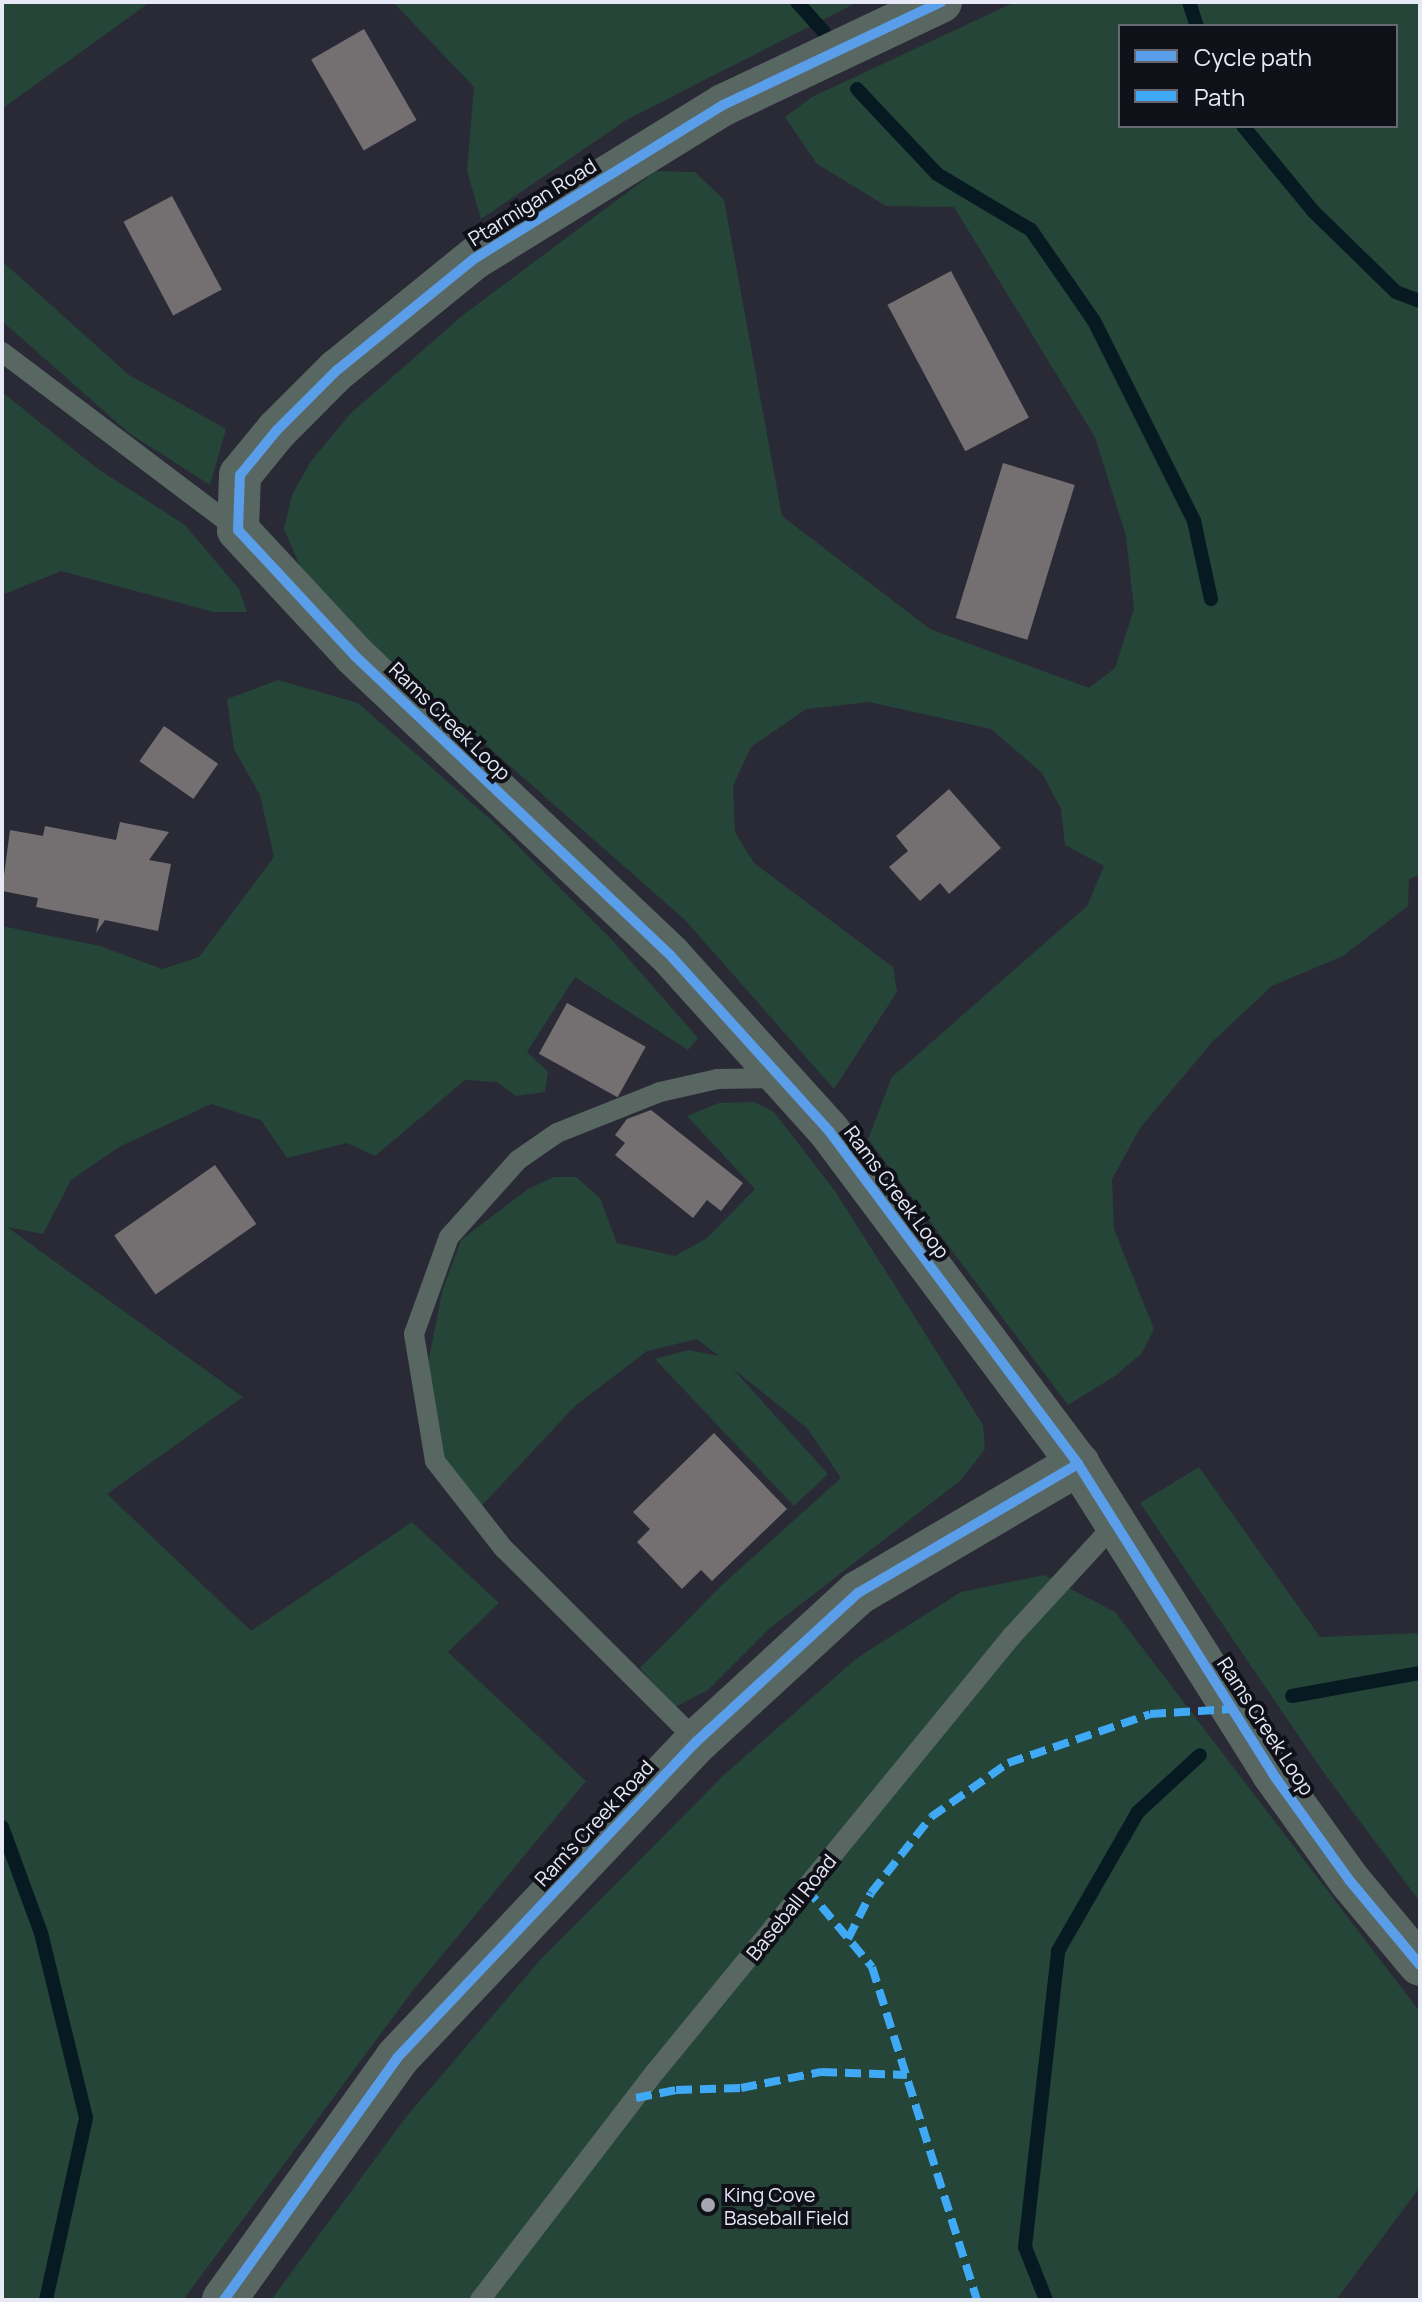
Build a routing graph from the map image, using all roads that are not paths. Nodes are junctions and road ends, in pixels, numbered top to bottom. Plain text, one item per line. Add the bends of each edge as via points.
1 (941, 2) edge
2 (2, 352) edge
3 (238, 530) junction
4 (778, 1078) junction
5 (1078, 1464) junction
6 (1114, 1525) junction
7 (697, 1741) junction
8 (1420, 1965) edge
9 (224, 2300) edge
10 (480, 2300) edge

1 - 3 street, Ptarmigan Road via 723,105 475,258 337,370 277,430 240,475
2 - 3 lane
3 - 4 street, Rams Creek Loop via 354,655 671,956
4 - 5 street, Rams Creek Loop via 829,1131
4 - 7 lane via 717,1079 660,1092 590,1116 547,1139 518,1160 449,1237 414,1334 435,1461 504,1549
5 - 6 street, Rams Creek Loop
5 - 7 street, Ram's Creek Road via 858,1593
6 - 8 street, Rams Creek Loop via 1273,1774 1350,1881
6 - 10 lane, Baseball Road via 1001,1649 656,2071
7 - 9 street, Ram's Creek Road via 397,2058

